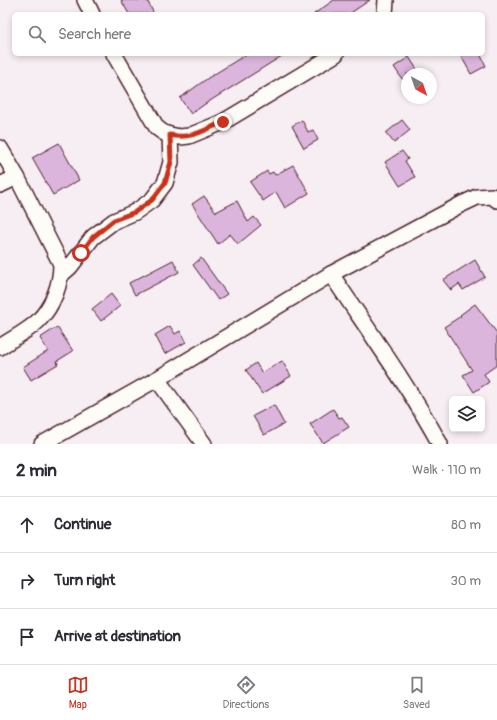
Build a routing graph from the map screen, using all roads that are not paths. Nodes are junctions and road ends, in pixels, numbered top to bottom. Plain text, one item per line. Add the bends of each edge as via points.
1 (85, 0) edge
2 (386, 0) edge
3 (91, 12) edge
4 (385, 12) edge
5 (115, 56) edge
6 (333, 56) edge
7 (170, 135) junction
8 (0, 148) edge
9 (17, 177) junction
10 (0, 185) edge
11 (497, 200) edge
12 (331, 274) junction
13 (61, 276) junction
14 (0, 347) edge
15 (157, 379) junction
16 (42, 444) edge
17 (204, 444) edge
18 (440, 444) edge

1 - 3 street
2 - 4 street
5 - 7 street via 157,128
6 - 7 street via 223,122 189,136
7 - 13 street via 171,162 165,183 152,200 135,212 114,220 93,237
8 - 9 street
9 - 10 street
9 - 13 street via 61,264
11 - 12 street via 492,196 477,197
12 - 15 street
12 - 18 street via 417,404
13 - 14 street via 54,297 38,322
15 - 16 street
15 - 17 street

